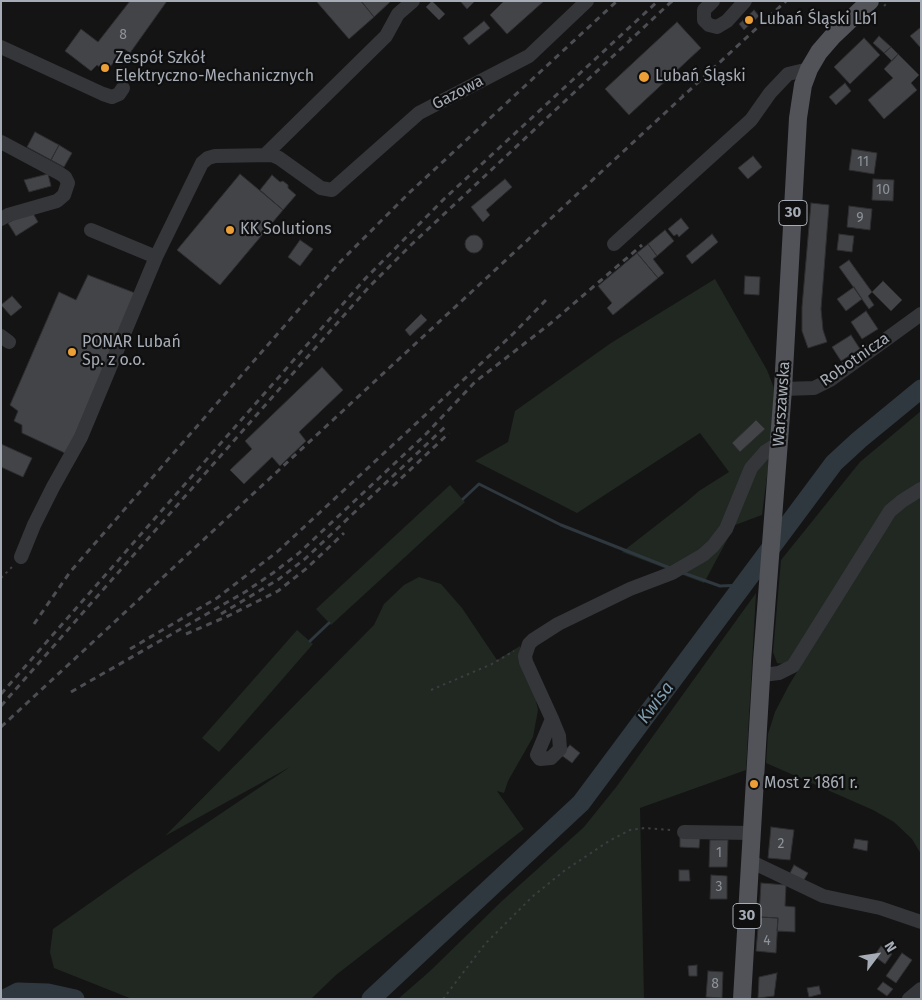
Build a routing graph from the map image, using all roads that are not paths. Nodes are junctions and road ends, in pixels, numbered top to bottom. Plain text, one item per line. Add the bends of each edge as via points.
1 (413, 1) edge
2 (586, 1) edge
3 (713, 1) edge
4 (745, 1) edge
5 (870, 1) edge
6 (1, 47) edge
7 (809, 69) junction
8 (123, 88) dead end
9 (1, 142) edge
10 (266, 154) junction
11 (1, 218) edge
12 (91, 230) dead end
13 (614, 244) dead end
14 (156, 257) junction
15 (921, 314) edge
16 (783, 389) junction
17 (779, 446) junction
18 (921, 489) edge
19 (21, 557) road end
20 (762, 668) junction
21 (552, 719) dead end
22 (684, 832) road end
23 (751, 833) junction
24 (749, 863) junction
25 (921, 922) edge
26 (921, 989) edge
27 (742, 999) edge
28 (909, 999) edge

1 - 10 street via 398,14 386,36
2 - 10 street, Gazowa via 529,56 420,113 332,190 321,188 279,158
3 - 4 street via 704,10 704,20 717,27
5 - 7 main road, Warszawska / 30 via 818,52
6 - 8 street via 103,94 112,97
7 - 13 street via 788,74 750,120
7 - 16 main road, Warszawska / 30 via 798,118
9 - 11 street via 59,173 68,183 64,195 57,201
10 - 14 street via 215,156 205,160
12 - 14 street
14 - 19 street via 81,437 34,525
15 - 16 street, Robotnicza via 830,380 814,388
16 - 17 main road, Warszawska / 30
17 - 20 main road, Warszawska / 30
17 - 21 street via 766,452 752,468 726,528 703,555 672,573 630,589 558,624 533,640 526,650 526,662
18 - 20 street via 890,511 794,666 779,673
20 - 23 main road, Warszawska / 30
22 - 23 street
23 - 24 main road, 30
24 - 25 street via 823,896 880,908
24 - 27 main road, 30
26 - 28 street

